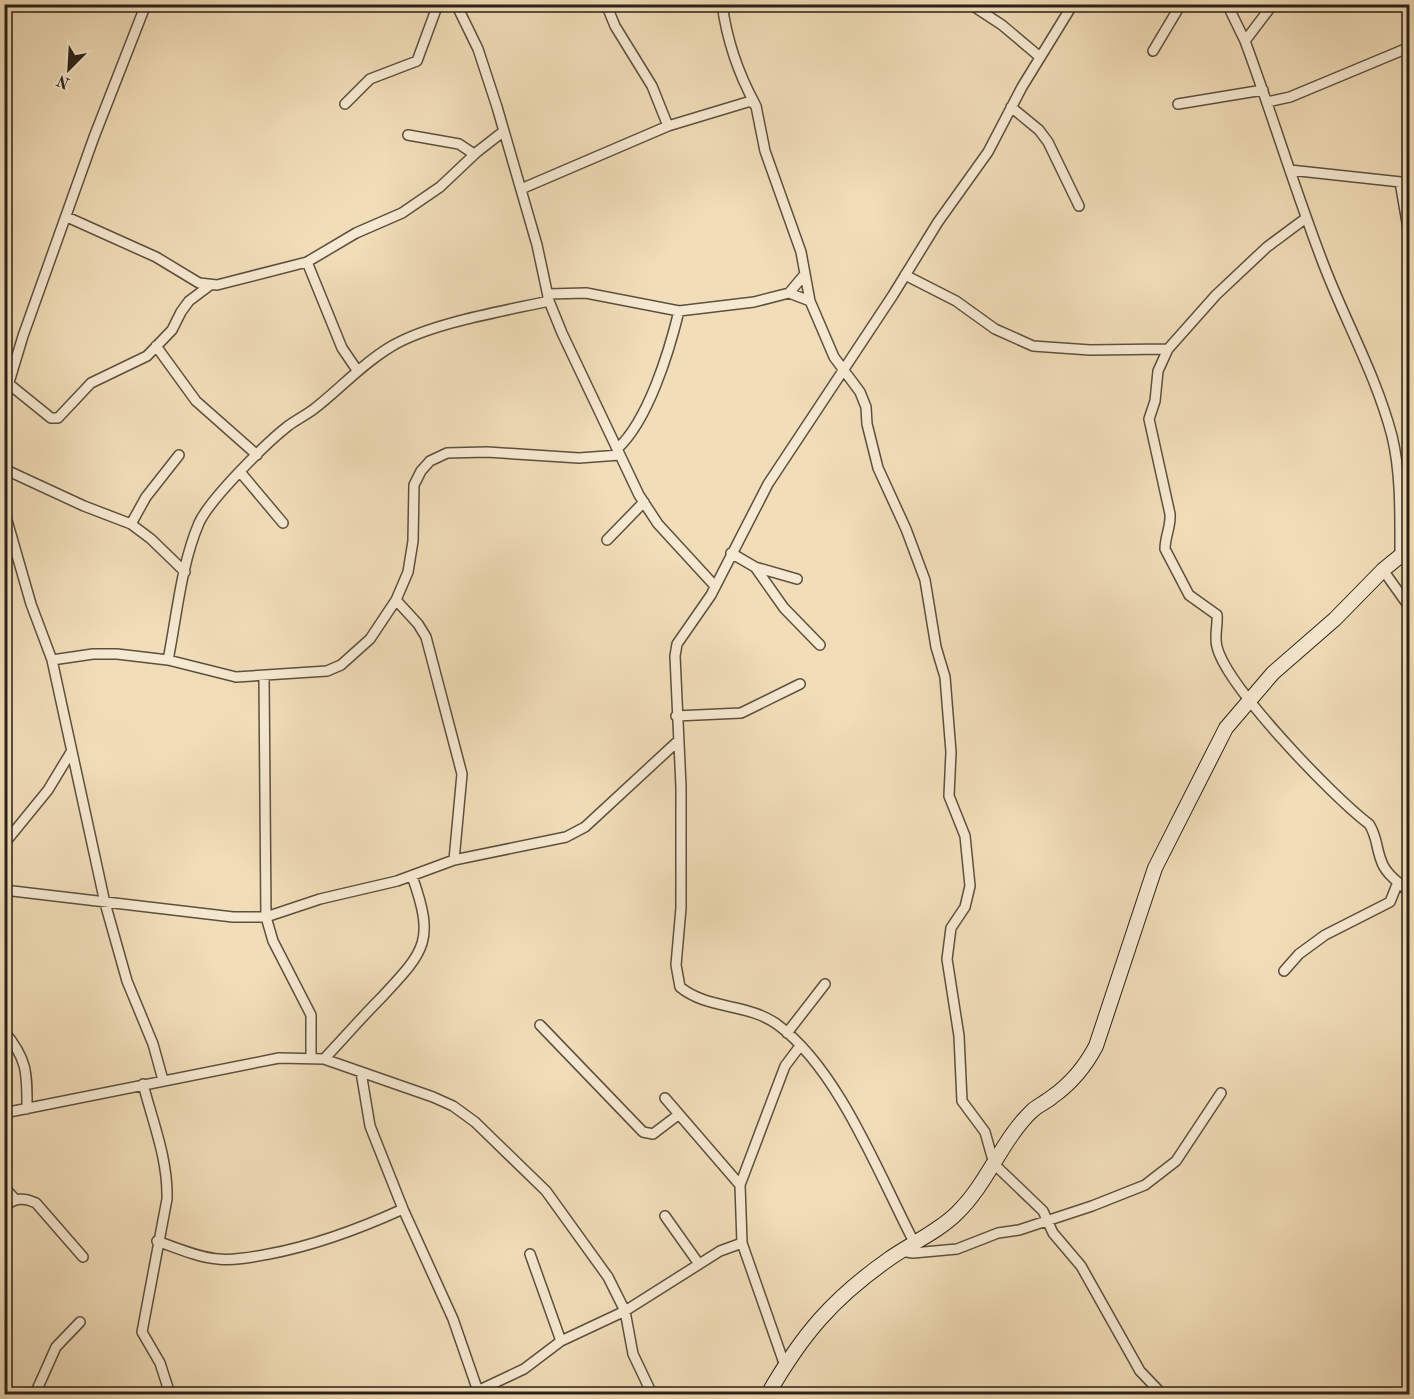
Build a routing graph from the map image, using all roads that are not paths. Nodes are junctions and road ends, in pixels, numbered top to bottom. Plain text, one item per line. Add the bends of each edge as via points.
1 (146, 4) edge
2 (438, 4) edge
3 (456, 4) edge
4 (606, 4) edge
5 (723, 4) edge
6 (970, 4) edge
7 (1073, 4) edge
8 (1181, 4) edge
9 (1227, 4) edge
10 (1273, 4) edge
11 (1245, 41) junction
12 (1410, 48) edge
13 (1153, 51) dead end
14 (1040, 57) junction
15 (1263, 90) junction
16 (1267, 102) junction
17 (345, 104) dead end
18 (1178, 104) dead end
19 (756, 106) junction
20 (1011, 107) junction
21 (668, 126) junction
22 (504, 131) junction
23 (408, 135) dead end
24 (474, 154) junction
25 (1290, 170) junction
26 (1405, 182) edge
27 (521, 189) junction
28 (1079, 206) dead end
29 (67, 217) junction
30 (1306, 218) junction
31 (1410, 240) edge
32 (307, 262) junction
33 (804, 274) junction
34 (905, 275) junction
35 (209, 286) junction
36 (789, 293) junction
37 (548, 297) junction
38 (810, 301) junction
39 (679, 312) junction
40 (156, 346) junction
41 (1168, 349) junction
42 (357, 370) junction
43 (842, 371) junction
44 (7, 381) edge
45 (4, 399) edge
46 (618, 452) junction
47 (179, 455) dead end
48 (257, 455) junction
49 (4, 469) edge
50 (241, 473) junction
51 (644, 502) junction
52 (4, 510) edge
53 (283, 523) dead end
54 (131, 524) junction
55 (607, 540) dead end
56 (1405, 550) edge
57 (731, 554) junction
58 (755, 567) junction
59 (1383, 570) junction
60 (185, 572) junction
61 (797, 579) dead end
62 (714, 585) junction
63 (396, 600) junction
64 (1410, 608) edge
65 (820, 645) dead end
66 (52, 660) junction
67 (168, 660) junction
68 (264, 677) junction
69 (800, 684) dead end
70 (1248, 701) junction
71 (676, 716) junction
72 (678, 741) junction
73 (71, 752) junction
74 (4, 844) edge
75 (454, 860) junction
76 (412, 876) junction
77 (1398, 882) junction
78 (4, 890) edge
79 (1410, 893) edge
80 (105, 903) junction
81 (266, 917) junction
82 (1284, 971) dead end
83 (825, 984) dead end
84 (540, 1025) dead end
85 (4, 1031) edge
86 (787, 1033) junction
87 (800, 1046) junction
88 (311, 1058) junction
89 (324, 1059) junction
90 (361, 1072) junction
91 (163, 1080) junction
92 (143, 1084) junction
93 (1221, 1093) dead end
94 (665, 1098) dead end
95 (27, 1109) junction
96 (4, 1113) edge
97 (678, 1115) junction
98 (994, 1164) junction
99 (740, 1185) junction
100 (4, 1187) edge
101 (15, 1199) junction
102 (4, 1206) edge
103 (403, 1209) junction
104 (665, 1216) dead end
105 (1048, 1221) junction
106 (157, 1241) junction
107 (914, 1242) junction
108 (742, 1243) junction
109 (900, 1251) junction
110 (530, 1254) dead end
111 (83, 1257) dead end
112 (699, 1264) junction
113 (625, 1311) junction
114 (80, 1322) dead end
115 (561, 1341) junction
116 (785, 1366) junction
117 (476, 1393) edge
118 (35, 1395) edge
119 (170, 1395) edge
120 (652, 1395) edge
121 (768, 1395) edge
122 (1162, 1395) edge

1 - 29 street
2 - 17 street via 417,61 370,79
3 - 22 street via 478,49
4 - 21 street via 652,86
5 - 19 street via 727,36 739,75
6 - 14 street
7 - 14 street
8 - 13 street
9 - 11 street
10 - 11 street
11 - 15 street
12 - 16 street via 1290,97
14 - 20 street
15 - 16 street
15 - 18 street
16 - 25 street
19 - 21 street via 745,102
19 - 33 street via 765,151 801,252
20 - 28 street via 1048,142
20 - 34 street via 988,152
21 - 27 street
22 - 24 street
22 - 27 street
23 - 24 street via 459,144
24 - 32 street via 421,201
25 - 26 street
25 - 30 street
26 - 31 street
27 - 37 street
29 - 35 street
29 - 44 street
30 - 41 street via 1267,247 1216,295
30 - 56 street via 1337,302 1372,375 1392,438
32 - 35 street
32 - 42 street via 333,329
33 - 36 street
33 - 38 street
34 - 41 street via 1033,346
34 - 43 street
35 - 40 street via 185,307 172,330
36 - 38 street
36 - 39 street
37 - 39 street via 586,293
37 - 42 street via 419,334 393,345
37 - 46 street
38 - 43 street
39 - 46 street via 641,418
40 - 44 street via 147,356 91,383 58,418 51,418
40 - 48 street via 196,401
41 - 70 street via 1156,378 1149,419 1170,514 1165,549 1189,595 1217,615 1217,646
42 - 48 street
43 - 57 street via 768,484
43 - 98 street via 860,392 866,407 878,468 925,580 945,677 951,752 949,796 965,836 970,886 965,907 951,928 946,958 959,1035 962,1101 985,1132
44 - 45 street
46 - 51 street
46 - 63 street via 579,458 447,453 430,461 414,485 413,541 408,572
47 - 54 street via 146,497
48 - 50 street
49 - 54 street
50 - 53 street
50 - 60 street via 209,505
51 - 55 street
51 - 62 street
52 - 66 street
54 - 60 street
56 - 59 street
57 - 58 street
57 - 62 street
58 - 61 street
58 - 65 street via 784,608
59 - 64 street
59 - 70 street
60 - 67 street
62 - 71 street via 677,644
63 - 68 street via 370,639 341,665 327,672
63 - 75 street via 426,637 458,753 462,788
66 - 67 street via 117,654
66 - 73 street
67 - 68 street via 236,677
68 - 81 street
69 - 71 street via 741,713
70 - 77 street via 1369,824 1375,832 1381,860
70 - 98 street via 1209,758 1155,868 1086,1066 1034,1110
71 - 72 street
72 - 75 street via 577,832
72 - 86 street via 681,908 676,978 689,995 755,1013
73 - 74 street via 48,790
73 - 80 street
75 - 76 street
76 - 81 street
76 - 89 street via 424,924 418,957
77 - 79 street
77 - 82 street via 1390,902 1325,935
78 - 80 street
80 - 81 street
80 - 91 street via 127,981
81 - 88 street via 273,941 311,1015
83 - 86 street
84 - 97 street via 643,1132 653,1134
85 - 95 street via 21,1051
86 - 87 street
87 - 99 street via 785,1066
87 - 107 street via 840,1100
88 - 89 street
88 - 91 street via 279,1058
89 - 90 street
90 - 103 street via 370,1126
90 - 113 street via 433,1097 475,1122 546,1191 608,1277
91 - 92 street
92 - 95 street
92 - 106 street via 167,1180 167,1199
93 - 105 street via 1176,1161 1161,1174 1124,1194
94 - 97 street
95 - 96 street
97 - 99 street
98 - 105 street via 1043,1211
98 - 107 street via 956,1214
99 - 108 street
100 - 101 street
101 - 102 street
101 - 111 street via 26,1198 36,1203
103 - 106 street via 349,1234 256,1257 221,1260
103 - 117 street via 453,1319
104 - 112 street
105 - 109 street via 998,1233 957,1249
105 - 122 street via 1061,1245 1081,1266 1140,1371
106 - 119 street via 142,1332 160,1363
107 - 109 street
108 - 112 street
108 - 116 street
109 - 116 street via 838,1297
110 - 115 street
112 - 113 street
113 - 115 street
113 - 120 street via 633,1354
114 - 118 street via 56,1347
115 - 117 street via 524,1369
116 - 121 street

